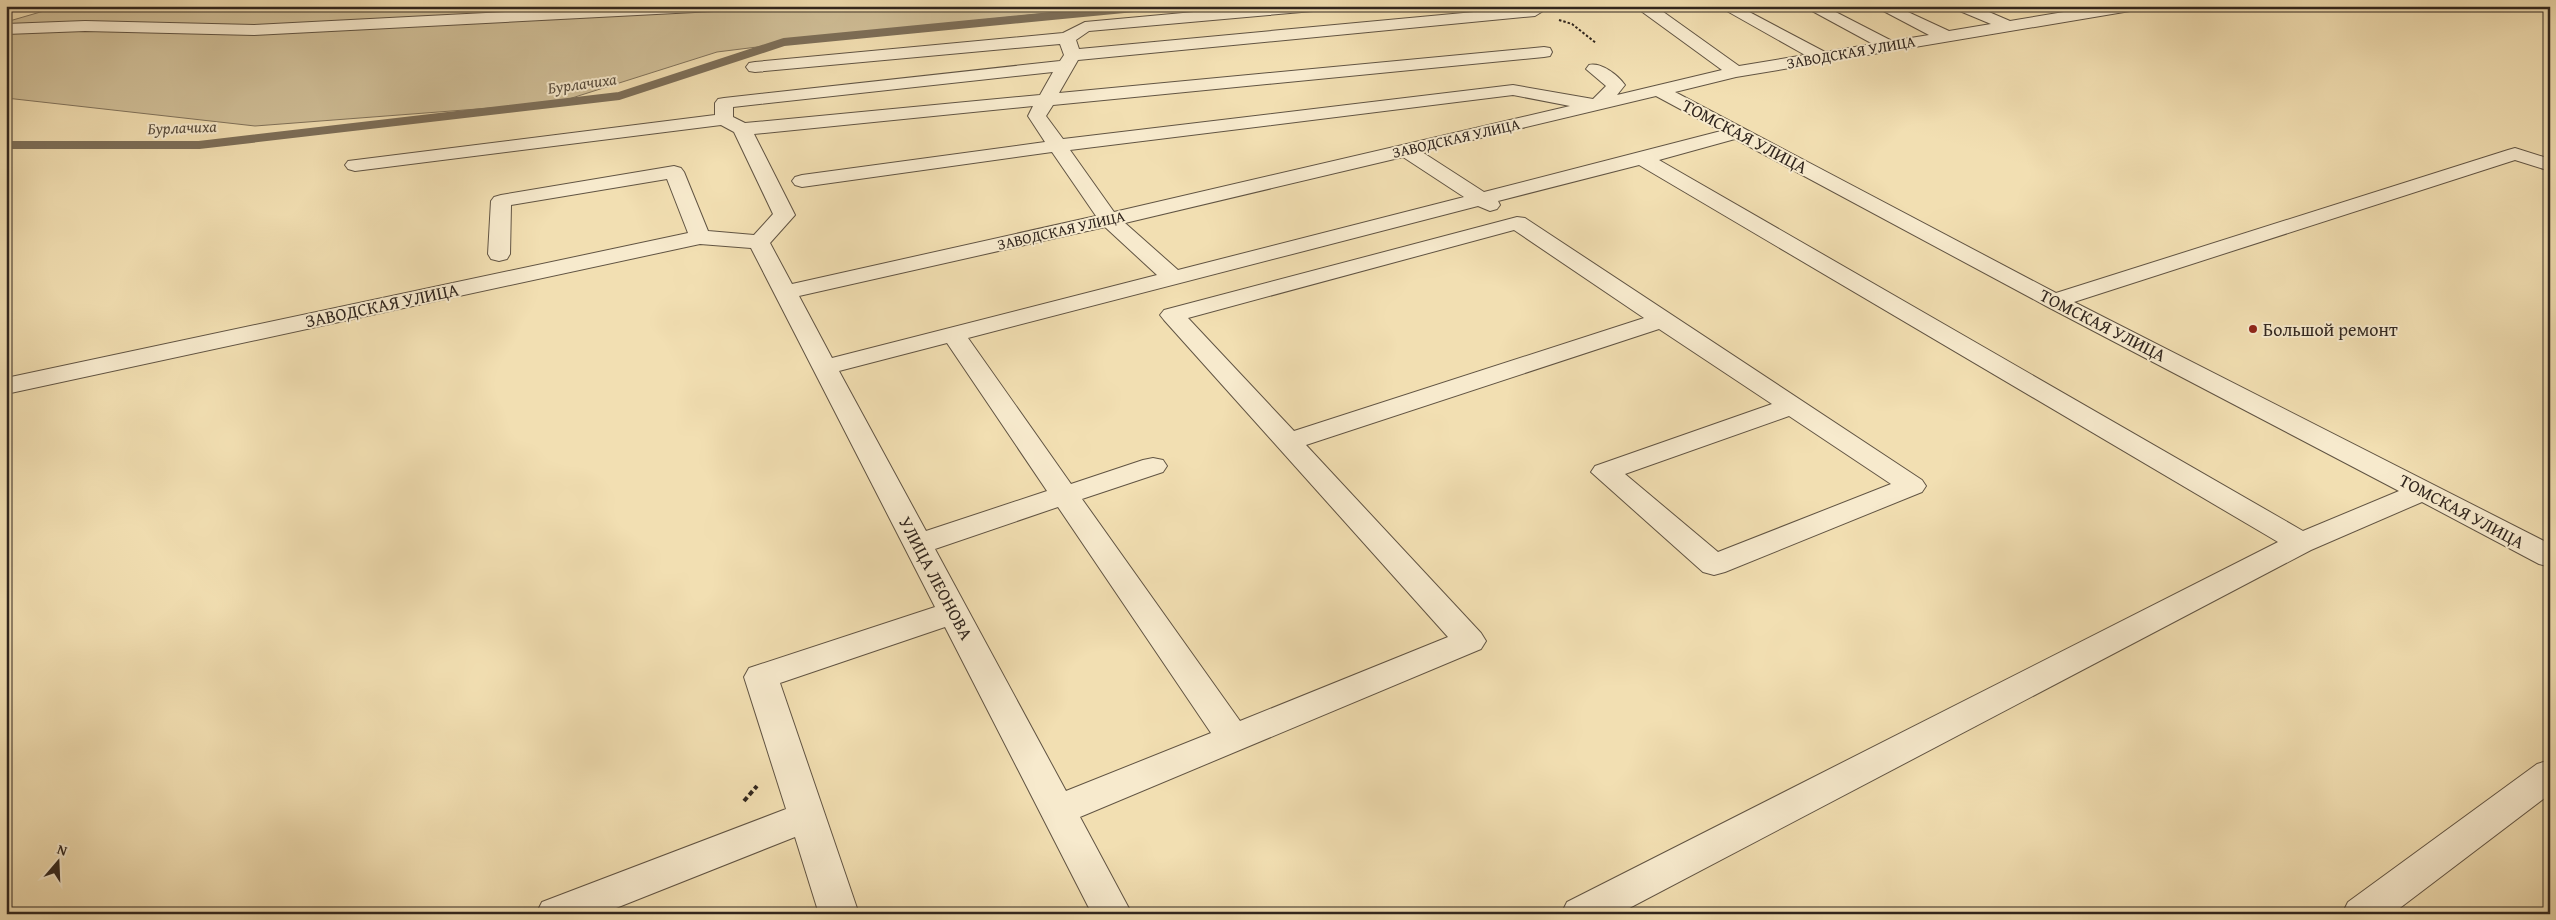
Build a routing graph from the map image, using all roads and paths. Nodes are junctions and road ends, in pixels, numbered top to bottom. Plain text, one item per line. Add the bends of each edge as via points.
1 (714, 6) edge
2 (1313, 6) edge
3 (1419, 6) edge
4 (1523, 6) edge
5 (1726, 6) edge
6 (1811, 6) edge
7 (1882, 6) edge
8 (1961, 6) edge
9 (2042, 6) edge
10 (2123, 7) edge
11 (1647, 8) dead end
12 (2069, 16) junction
13 (1432, 22) junction
14 (2008, 26) junction
15 (6, 29) edge
16 (1945, 36) junction
17 (1067, 38) junction
18 (1887, 45) junction
19 (1544, 52) dead end
20 (1821, 57) junction
21 (1068, 61) junction
22 (755, 67) dead end
23 (1596, 69) dead end
24 (1736, 72) junction
25 (1658, 90) junction
26 (1047, 100) junction
27 (1597, 105) junction
28 (724, 119) junction
29 (742, 129) junction
30 (1739, 132) junction
31 (1056, 146) junction
32 (1406, 150) junction
33 (1642, 158) junction
34 (355, 165) dead end
35 (2550, 165) edge
36 (802, 180) dead end
37 (1481, 199) junction
38 (1109, 220) junction
39 (1517, 223) junction
40 (700, 237) junction
41 (759, 242) junction
42 (499, 254) dead end
43 (1174, 278) junction
44 (1142, 286) junction
45 (786, 292) junction
46 (2054, 300) junction
47 (1172, 315) junction
48 (1662, 320) junction
49 (953, 334) junction
50 (825, 367) junction
51 (6, 386) edge
52 (1792, 406) junction
53 (1288, 442) junction
54 (1153, 466) dead end
55 (2424, 491) junction
56 (1066, 495) junction
57 (2301, 543) junction
58 (918, 544) junction
59 (2550, 557) edge
60 (954, 612) junction
61 (1232, 738) junction
62 (2550, 774) edge
63 (1058, 810) junction
64 (806, 817) junction
65 (556, 914) edge
66 (839, 914) edge
67 (1112, 914) edge
68 (1581, 914) edge
69 (2362, 914) edge

1 - 15 street via 254,30 85,26
2 - 17 street via 1085,27
3 - 13 street
4 - 13 street via 1535,11
5 - 20 street
6 - 18 street
7 - 16 street
8 - 14 street
9 - 12 street
10 - 12 street, ЗАВОДСКАЯ УЛИЦА
11 - 24 street
12 - 14 street, ЗАВОДСКАЯ УЛИЦА
13 - 21 street
14 - 16 street, ЗАВОДСКАЯ УЛИЦА
16 - 18 street, ЗАВОДСКАЯ УЛИЦА
17 - 21 street
17 - 22 street
18 - 20 street, ЗАВОДСКАЯ УЛИЦА
19 - 26 street
20 - 24 street, ЗАВОДСКАЯ УЛИЦА
21 - 26 street
21 - 28 street via 724,103
23 - 27 street via 1616,85
24 - 25 street, ЗАВОДСКАЯ УЛИЦА
25 - 27 street, ЗАВОДСКАЯ УЛИЦА
25 - 30 street, ТОМСКАЯ УЛИЦА
26 - 29 street
26 - 31 street via 1037,116
27 - 31 street via 1513,90
27 - 32 street, ЗАВОДСКАЯ УЛИЦА
28 - 29 street
28 - 34 street
29 - 41 street via 784,214
30 - 33 street
30 - 46 street, ТОМСКАЯ УЛИЦА
31 - 36 street
31 - 38 street
32 - 37 street
32 - 38 street, ЗАВОДСКАЯ УЛИЦА
33 - 37 street
33 - 57 street
35 - 46 street via 2515,154
37 - 39 street
37 - 43 street
38 - 43 street
38 - 45 street, ЗАВОДСКАЯ УЛИЦА
39 - 47 street
39 - 48 street
40 - 41 street, ЗАВОДСКАЯ УЛИЦА
40 - 42 street via 674,172 501,201
40 - 51 street, ЗАВОДСКАЯ УЛИЦА
41 - 45 street, УЛИЦА ЛЕОНОВА
43 - 44 street
44 - 47 street
44 - 49 street
45 - 50 street, УЛИЦА ЛЕОНОВА
46 - 55 street, ТОМСКАЯ УЛИЦА
47 - 53 street
48 - 52 street
48 - 53 street
49 - 50 street
49 - 56 street
50 - 58 street, УЛИЦА ЛЕОНОВА
52 - 52 street via 1912,486 1714,565 1605,472
53 - 61 street via 1470,641
54 - 56 street
55 - 57 street
55 - 59 street, ТОМСКАЯ УЛИЦА
56 - 58 street
56 - 61 street
57 - 68 street
58 - 60 street, УЛИЦА ЛЕОНОВА
60 - 63 street, УЛИЦА ЛЕОНОВА
60 - 64 street via 761,676
61 - 63 street
62 - 69 street
63 - 67 street, УЛИЦА ЛЕОНОВА
64 - 65 street
64 - 66 street

